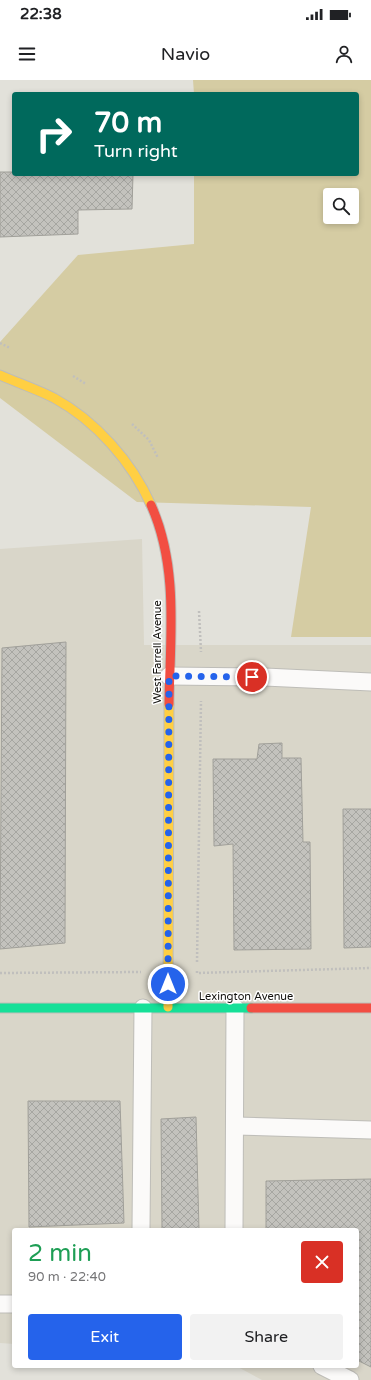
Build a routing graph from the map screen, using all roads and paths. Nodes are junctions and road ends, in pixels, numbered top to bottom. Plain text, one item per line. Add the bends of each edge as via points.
1 (0, 375) edge
2 (169, 676) junction
3 (371, 682) edge
4 (168, 972) junction
5 (0, 973) edge
6 (197, 973) dead end
7 (0, 1008) edge
8 (143, 1008) junction
9 (168, 1008) junction
10 (235, 1008) junction
11 (371, 1008) edge
12 (235, 1126) junction
13 (371, 1130) edge
14 (141, 1228) edge
15 (234, 1228) edge
16 (0, 1304) edge
17 (12, 1304) edge
18 (326, 1368) edge
19 (350, 1380) edge

1 - 2 street, West Farrell Avenue via 56,400 91,424 122,456 147,496 164,540 170,579
2 - 3 lane
2 - 4 street, West Farrell Avenue
4 - 5 path
4 - 6 path
4 - 9 street, West Farrell Avenue
7 - 8 street, Lexington Avenue
8 - 9 street, Lexington Avenue
8 - 14 lane
9 - 10 street, Lexington Avenue
10 - 11 street, Lexington Avenue
10 - 12 lane
12 - 13 lane
12 - 15 lane
16 - 17 lane
18 - 19 lane

